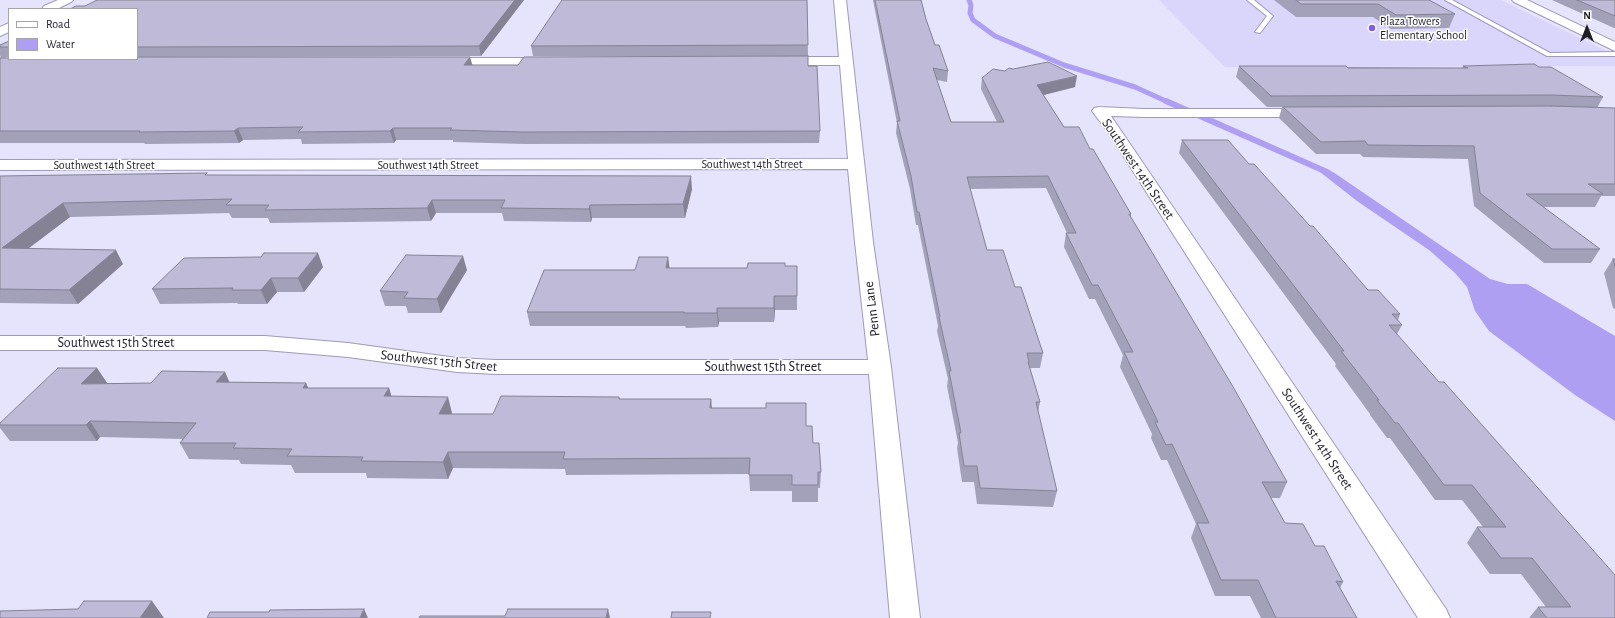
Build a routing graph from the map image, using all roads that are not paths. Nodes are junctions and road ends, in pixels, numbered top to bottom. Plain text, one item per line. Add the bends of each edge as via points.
1 (67, 0) edge
2 (840, 0) edge
3 (1250, 0) edge
4 (1448, 0) edge
5 (1518, 0) edge
6 (50, 8) edge
7 (1258, 32) dead end
8 (1615, 47) edge
9 (1615, 54) edge
10 (767, 61) edge
11 (847, 61) junction
12 (431, 62) edge
13 (559, 62) edge
14 (1321, 112) edge
15 (856, 164) junction
16 (0, 165) edge
17 (0, 343) edge
18 (880, 367) junction
19 (905, 618) edge
20 (1434, 618) edge

1 - 6 main road
2 - 11 street, Penn Lane
3 - 7 lane via 1270,16
4 - 9 lane via 1549,55
5 - 8 street
10 - 11 street
11 - 15 street, Penn Lane
12 - 13 street
14 - 20 street, Southwest 14th Street via 1099,111 1118,136
15 - 16 street, Southwest 14th Street
15 - 18 street, Penn Lane
17 - 18 street, Southwest 15th Street via 265,343 496,368
18 - 19 street, Penn Lane

